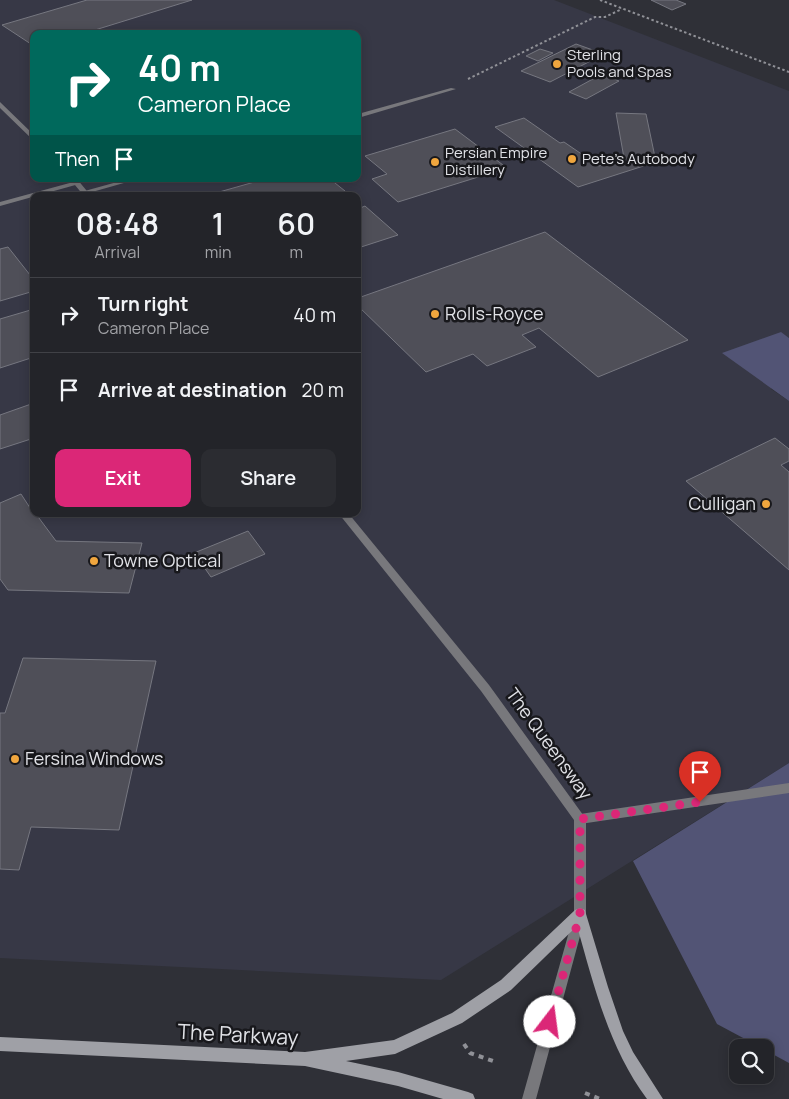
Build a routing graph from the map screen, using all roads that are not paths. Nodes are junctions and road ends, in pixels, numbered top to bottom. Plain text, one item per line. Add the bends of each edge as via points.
1 (453, 89) road end
2 (0, 104) edge
3 (361, 115) edge
4 (30, 135) edge
5 (72, 182) edge
6 (76, 182) edge
7 (125, 182) edge
8 (39, 192) edge
9 (84, 192) edge
10 (93, 192) edge
11 (30, 195) edge
12 (0, 204) edge
13 (346, 517) edge
14 (789, 788) edge
15 (580, 819) junction
16 (580, 914) junction
17 (0, 1044) edge
18 (305, 1059) junction
19 (468, 1099) edge
20 (529, 1099) edge
21 (656, 1099) edge

1 - 3 street
2 - 4 street
5 - 8 street
6 - 9 street
7 - 10 street
11 - 12 street
13 - 15 street, The Queensway via 485,688
14 - 15 street
15 - 16 street, The Queensway
16 - 18 main road via 506,985 457,1018 395,1047
16 - 20 street, The Queensway
16 - 21 main road via 620,1042
17 - 18 main road, The Parkway
18 - 19 main road, The Parkway via 398,1078

